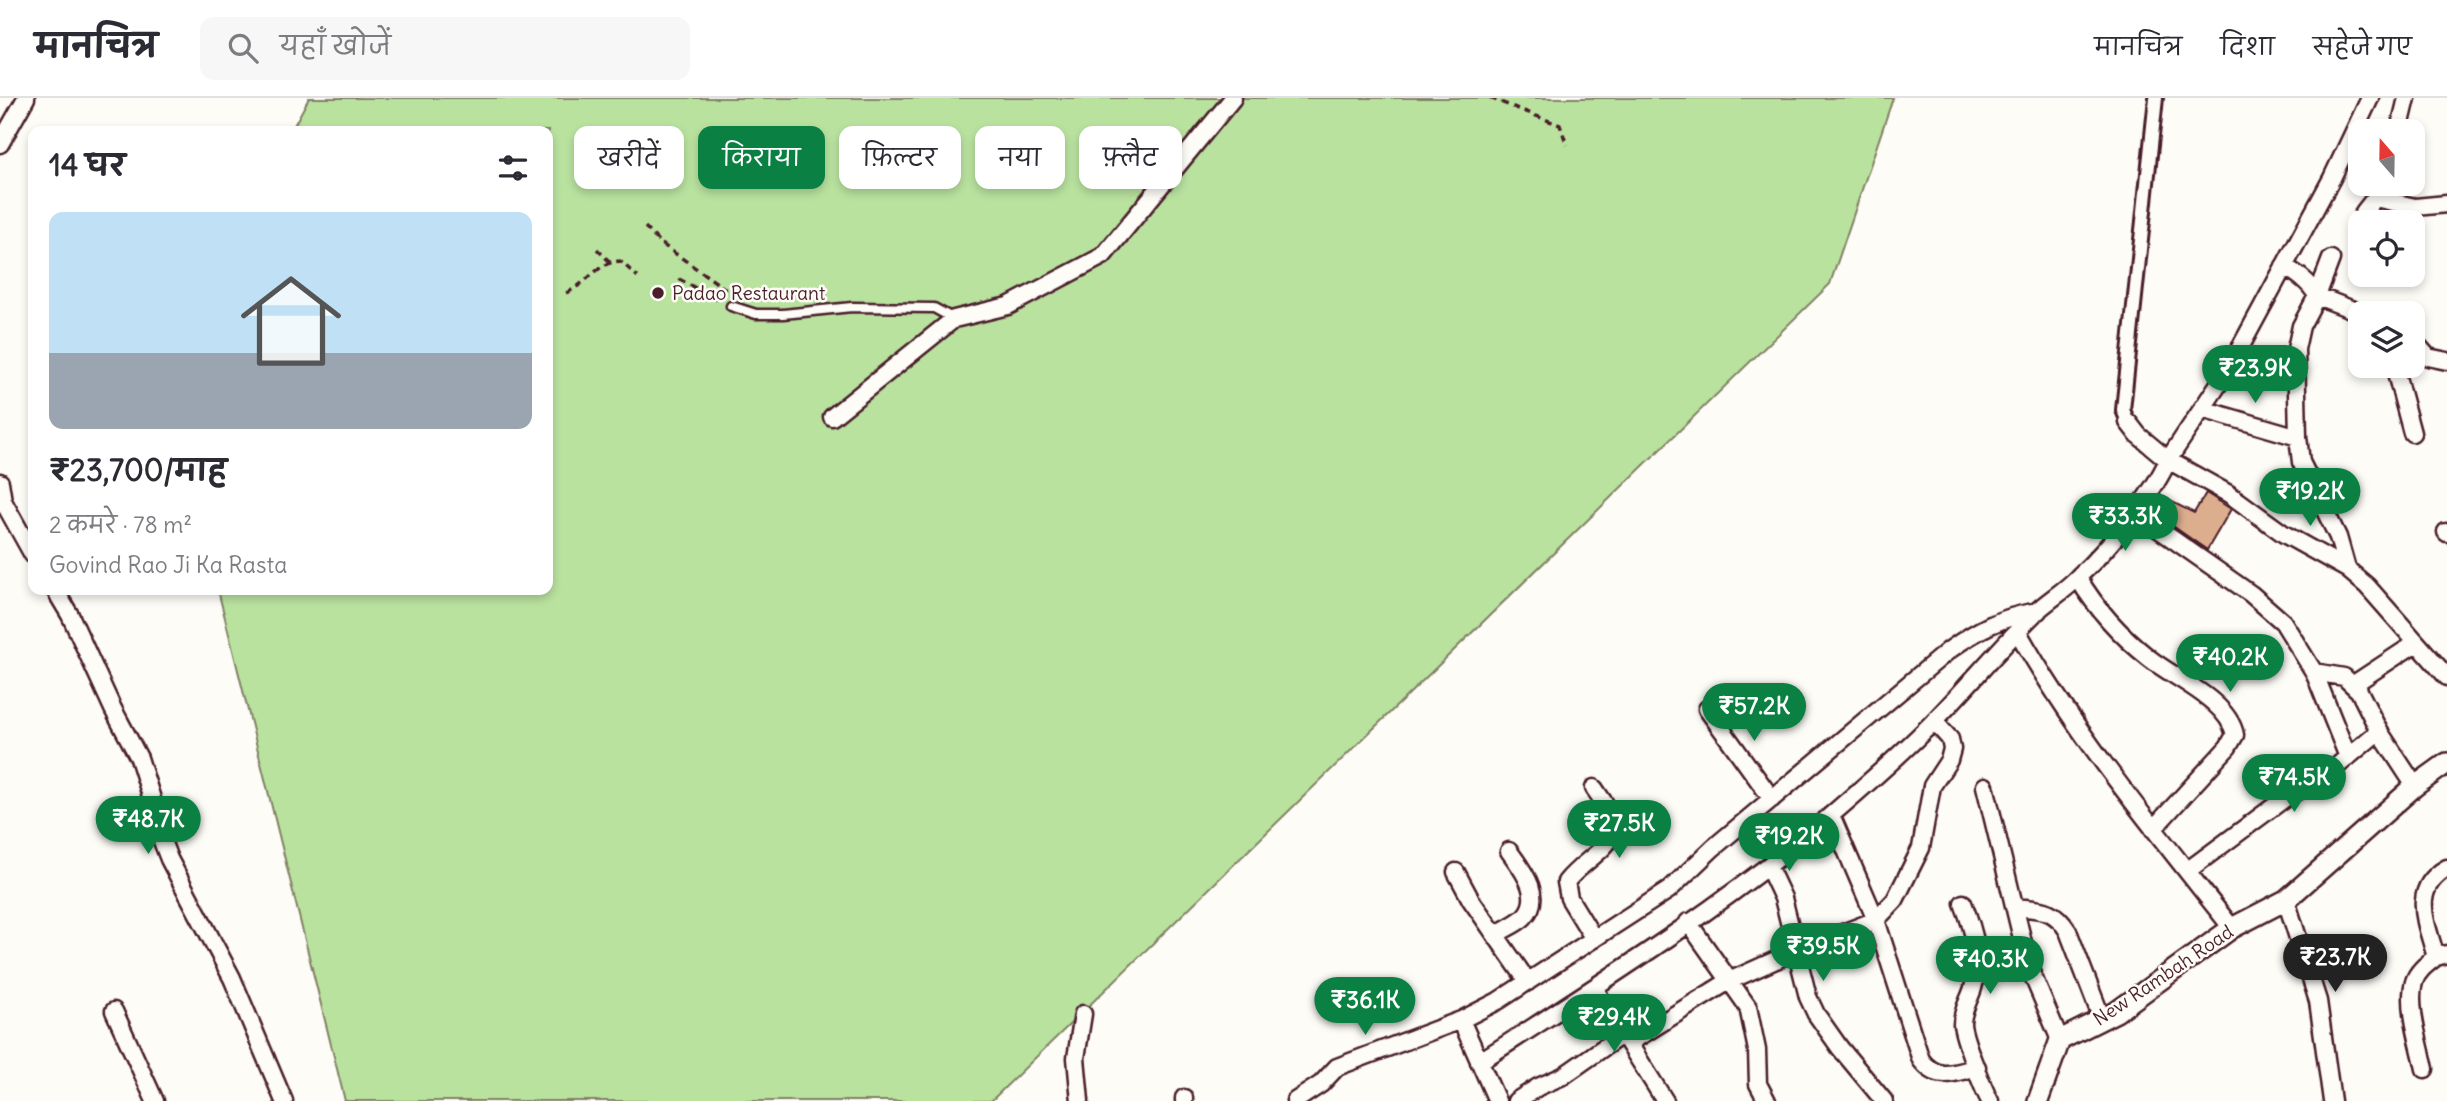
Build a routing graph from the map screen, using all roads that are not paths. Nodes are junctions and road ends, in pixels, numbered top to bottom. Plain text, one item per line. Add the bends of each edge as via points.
1 (26, 98) edge
2 (1233, 98) edge
3 (2156, 98) edge
4 (2370, 98) edge
5 (2407, 98) edge
6 (2402, 119) edge
7 (0, 144) edge
8 (2389, 196) edge
9 (2447, 204) edge
10 (2331, 259) dead end
11 (2284, 265) junction
12 (2317, 296) junction
13 (731, 306) road end
14 (2348, 308) edge
15 (954, 320) junction
16 (2425, 354) edge
17 (2446, 365) edge
18 (2397, 378) edge
19 (2202, 409) junction
20 (832, 417) dead end
21 (2128, 422) joint
22 (2412, 433) dead end
23 (2298, 437) junction
24 (2168, 460) junction
25 (0, 482) edge
26 (2134, 512) junction
27 (28, 546) edge
28 (2347, 569) junction
29 (2078, 578) junction
30 (58, 595) edge
31 (2038, 611) junction
32 (2018, 632) junction
33 (2416, 643) junction
34 (2314, 672) junction
35 (2447, 677) edge
36 (2359, 691) junction
37 (1707, 709) dead end
38 (1934, 721) junction
39 (2379, 731) junction
40 (2348, 757) junction
41 (2447, 763) edge
42 (1985, 786) dead end
43 (2415, 786) junction
44 (1594, 788) dead end
45 (1772, 799) junction
46 (1831, 815) junction
47 (2153, 829) junction
48 (1509, 851) dead end
49 (1769, 866) junction
50 (2447, 868) edge
51 (2188, 871) junction
52 (1456, 872) dead end
53 (2286, 901) junction
54 (1963, 903) dead end
55 (2014, 907) junction
56 (1876, 920) junction
57 (1688, 922) junction
58 (2232, 928) junction
59 (1495, 935) junction
60 (1594, 939) junction
61 (1796, 951) junction
62 (2441, 956) edge
63 (1730, 981) junction
64 (1528, 982) junction
65 (1594, 988) junction
66 (114, 1011) dead end
67 (1083, 1014) dead end
68 (2102, 1018) junction
69 (1461, 1020) junction
70 (1626, 1039) junction
71 (2060, 1040) junction
72 (1479, 1062) junction
73 (1977, 1067) junction
74 (2425, 1069) dead end
75 (155, 1101) edge
76 (284, 1101) edge
77 (1080, 1101) edge
78 (1295, 1101) edge
79 (1497, 1101) edge
80 (1516, 1101) edge
81 (1665, 1101) edge
82 (1767, 1101) edge
83 (1884, 1101) edge
84 (1990, 1101) edge
85 (2038, 1101) edge
86 (2332, 1101) edge

1 - 7 street
2 - 15 street via 1103,256 1008,306
3 - 21 street via 2123,410
4 - 11 street
5 - 6 street
8 - 9 street via 2414,207
10 - 12 street
11 - 12 street
11 - 19 street
12 - 14 street
12 - 23 street via 2301,326 2296,349
13 - 15 lane via 756,314 852,307 934,308
15 - 20 street
16 - 17 street
18 - 22 street
19 - 23 street
19 - 24 street
21 - 24 street
23 - 28 street via 2301,461 2338,537
24 - 26 street
24 - 28 street
25 - 27 street via 3,501
26 - 29 street
26 - 34 street via 2251,594 2283,622
28 - 33 street
29 - 31 street
29 - 47 street via 2095,606 2147,657 2212,702 2233,726 2235,735 2228,747
30 - 76 street via 139,758 169,859 232,978
31 - 32 street
31 - 45 street via 2001,619 1973,632
32 - 38 street
32 - 47 street via 2047,681
33 - 35 street
33 - 36 street via 2357,682
34 - 36 street via 2344,677
34 - 40 street
36 - 39 street
37 - 45 street
38 - 46 street
38 - 56 street via 1950,738 1949,760 1932,786 1921,848 1912,868 1895,900
39 - 40 street
39 - 43 street
40 - 51 street
41 - 43 street, New Rambah Road
42 - 55 street
43 - 53 street, New Rambah Road
44 - 60 street via 1611,813 1616,831 1608,845 1566,882 1569,898
45 - 60 street via 1670,890
46 - 49 street
46 - 56 street
47 - 51 street
48 - 59 street via 1527,876 1531,904 1525,916
49 - 57 street
49 - 61 street via 1783,898
50 - 62 street via 2426,888 2423,905
51 - 58 street
52 - 59 street
53 - 58 street, New Rambah Road
53 - 86 street via 2318,1001
54 - 73 street via 1976,936 1978,957 1962,1026
55 - 68 street via 2048,911 2061,919
55 - 71 street via 2029,967
56 - 61 street
56 - 73 street via 1921,1060 1930,1071 1947,1075
57 - 63 street
57 - 65 street
58 - 68 street, New Rambah Road
59 - 64 street
60 - 64 street
61 - 63 street
61 - 83 street via 1816,1014
62 - 74 street via 2422,968 2414,981 2412,1001
63 - 70 street
63 - 82 street via 1748,1007 1758,1084
64 - 69 street
65 - 70 street
65 - 72 street
66 - 75 street
67 - 77 street via 1076,1058
68 - 71 street, New Rambah Road
69 - 72 street
69 - 78 street via 1337,1067
70 - 80 street
70 - 81 street
71 - 85 street
72 - 79 street
73 - 84 street

